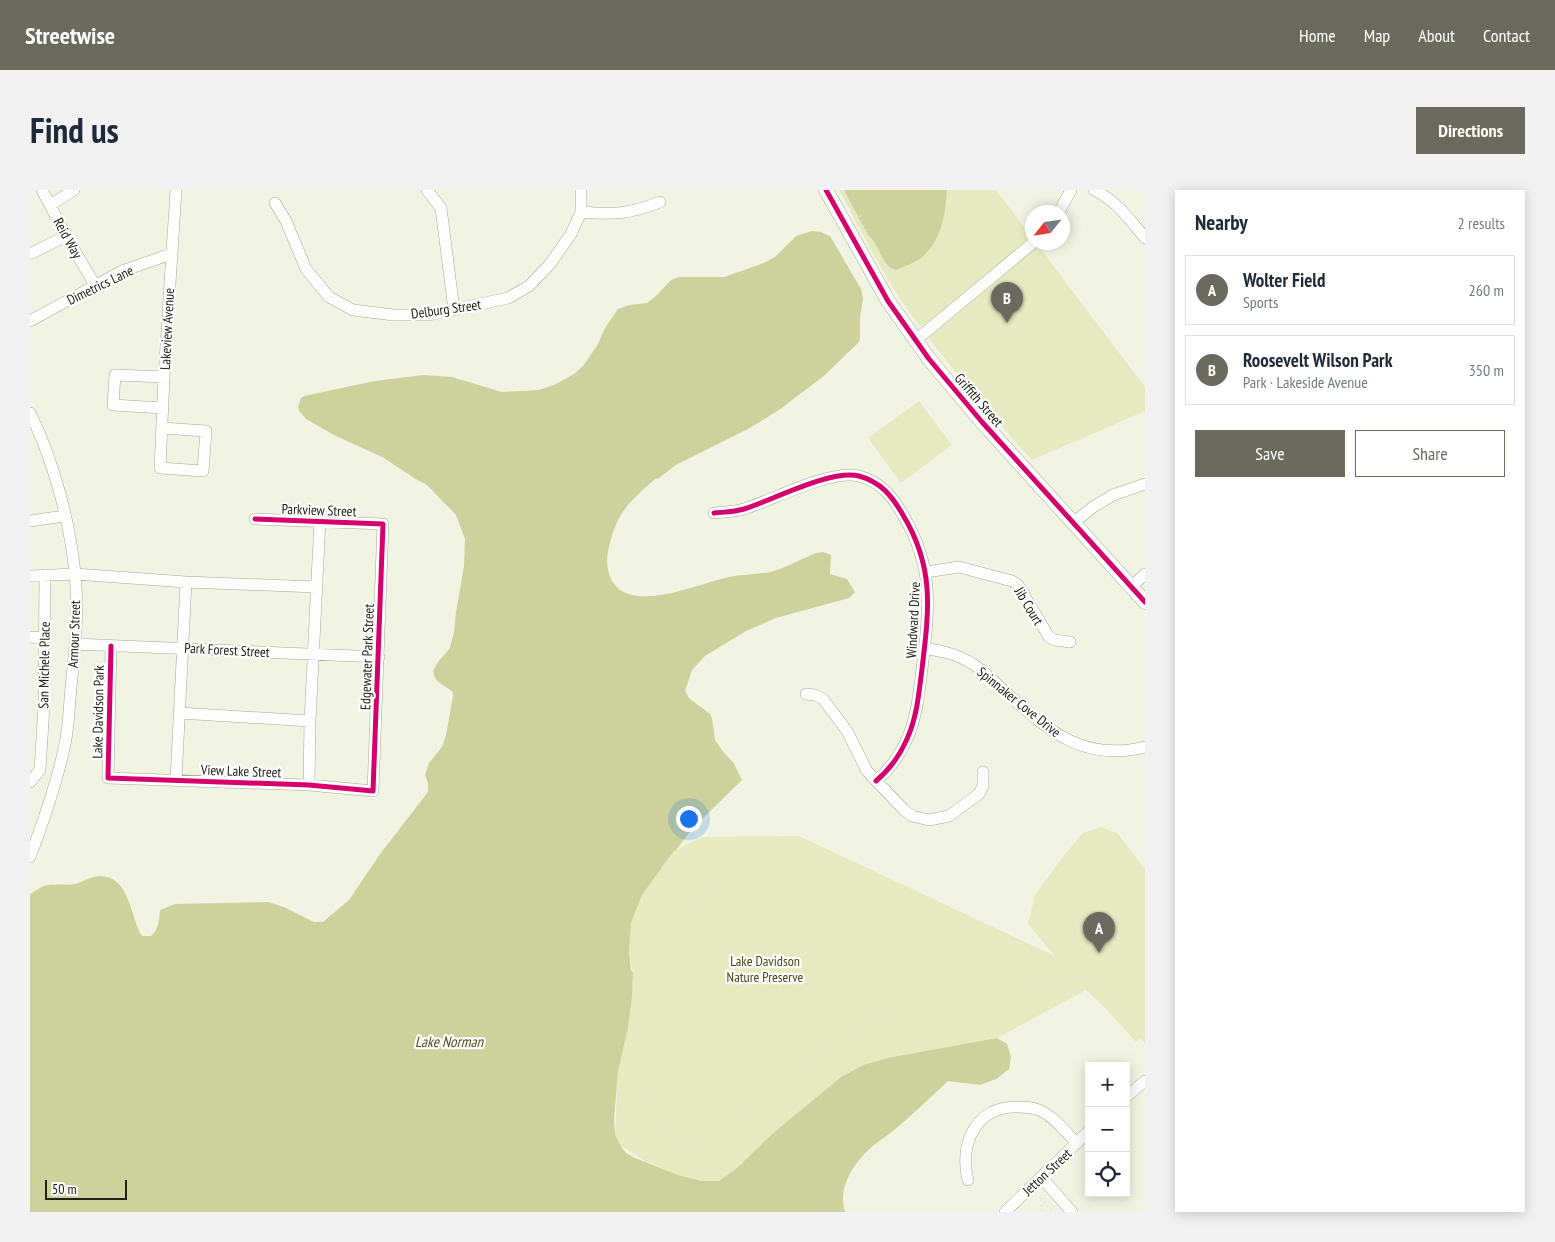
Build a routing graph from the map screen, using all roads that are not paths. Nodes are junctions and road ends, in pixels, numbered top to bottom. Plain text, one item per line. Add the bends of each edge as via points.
1 (42, 190) edge
2 (74, 190) edge
3 (176, 190) edge
4 (427, 190) edge
5 (581, 190) edge
6 (826, 190) edge
7 (1071, 190) edge
8 (1094, 190) edge
9 (660, 202) dead end
10 (274, 203) dead end
11 (50, 205) junction
12 (1063, 205) edge
13 (581, 212) junction
14 (66, 236) junction
15 (1145, 238) edge
16 (1025, 249) edge
17 (30, 254) edge
18 (171, 254) junction
19 (95, 286) junction
20 (454, 310) junction
21 (30, 321) edge
22 (916, 340) junction
23 (164, 377) junction
24 (163, 408) junction
25 (30, 413) edge
26 (162, 428) junction
27 (1145, 484) edge
28 (714, 513) dead end
29 (64, 516) junction
30 (255, 519) dead end
31 (320, 520) junction
32 (30, 521) edge
33 (1074, 523) junction
34 (383, 524) joint
35 (926, 572) junction
36 (75, 574) junction
37 (1145, 574) edge
38 (45, 575) junction
39 (30, 576) edge
40 (186, 582) junction
41 (316, 587) junction
42 (1131, 587) junction
43 (1145, 602) edge
44 (30, 637) edge
45 (44, 638) junction
46 (1070, 642) dead end
47 (75, 644) junction
48 (111, 646) junction
49 (181, 648) junction
50 (924, 648) junction
51 (313, 654) junction
52 (379, 657) junction
53 (806, 694) dead end
54 (178, 713) junction
55 (310, 721) junction
56 (30, 728) edge
57 (42, 731) junction
58 (1145, 748) edge
59 (983, 772) dead end
60 (108, 778) joint
61 (176, 780) junction
62 (876, 781) junction
63 (30, 782) edge
64 (309, 785) junction
65 (373, 791) joint
66 (30, 856) edge
67 (1145, 1081) edge
68 (1130, 1094) edge
69 (1085, 1135) edge
70 (1077, 1143) junction
71 (1041, 1177) junction
72 (968, 1180) dead end
73 (1005, 1212) edge
74 (1072, 1212) edge

1 - 11 street, Reid Way
2 - 11 street
3 - 18 street, Lakeview Avenue
4 - 20 street via 441,208
5 - 13 street, Delburg Street
6 - 22 main road, Griffith Street via 875,279
7 - 12 street
8 - 15 street via 1117,206
9 - 13 street via 620,214
10 - 20 street, Delburg Street via 286,221 306,269 322,291 338,303 353,310 394,316
11 - 14 street, Reid Way
13 - 20 street, Delburg Street via 560,251 529,286 508,298
14 - 17 street
14 - 19 street, Reid Way
16 - 22 street
18 - 19 street, Dimetrics Lane via 122,271
18 - 23 street, Lakeview Avenue
19 - 21 street, Dimetrics Lane
22 - 33 main road, Griffith Street via 982,422
23 - 24 street, Lakeview Avenue
23 - 24 street via 115,375 113,405
24 - 26 street, Lakeview Avenue
25 - 29 street, Armour Street via 47,453
26 - 26 street, Lakeview Avenue via 160,468 203,471 206,431
27 - 33 street via 1113,495
28 - 35 street, Windward Drive via 744,509 839,476 860,477 881,486 896,503 912,530
29 - 32 street
29 - 36 street, Armour Street
30 - 31 street, Parkview Street
31 - 34 street, Parkview Street
31 - 41 street
33 - 42 main road, Griffith Street
34 - 52 street, Edgewater Park Street
35 - 46 street, Jib Court via 959,567 1012,581 1049,637
35 - 50 street, Windward Drive via 928,592
36 - 38 street
36 - 40 street
36 - 47 street, Armour Street
37 - 42 street
38 - 39 street
38 - 45 street, San Michele Place
40 - 41 street
40 - 49 street
41 - 51 street
42 - 43 main road, Griffith Street
44 - 45 street
45 - 57 street, San Michele Place
47 - 48 street, Park Forest Street
47 - 66 street, Armour Street via 66,742 49,806
48 - 49 street, Park Forest Street
48 - 60 street, Lake Davidson Park
49 - 51 street, Park Forest Street
49 - 54 street
50 - 58 street, Spinnaker Cove Drive via 946,652 973,664 1039,722 1063,738 1098,751
50 - 62 street, Windward Drive via 912,727 901,751
51 - 52 street, Park Forest Street
51 - 55 street
52 - 65 street, Edgewater Park Street
53 - 62 street via 823,699 847,731 862,764
54 - 55 street
54 - 61 street
55 - 64 street
56 - 57 street
57 - 63 street, San Michele Place via 40,770
59 - 62 street via 983,786 979,794 948,816 929,820 912,816
60 - 61 street, View Lake Street
61 - 64 street, View Lake Street
64 - 65 street, View Lake Street
67 - 68 street
69 - 70 street, Jetton Street
70 - 71 street, Jetton Street
70 - 72 street via 1040,1110 1000,1108 984,1117 967,1142
71 - 73 street, Jetton Street
71 - 74 street

